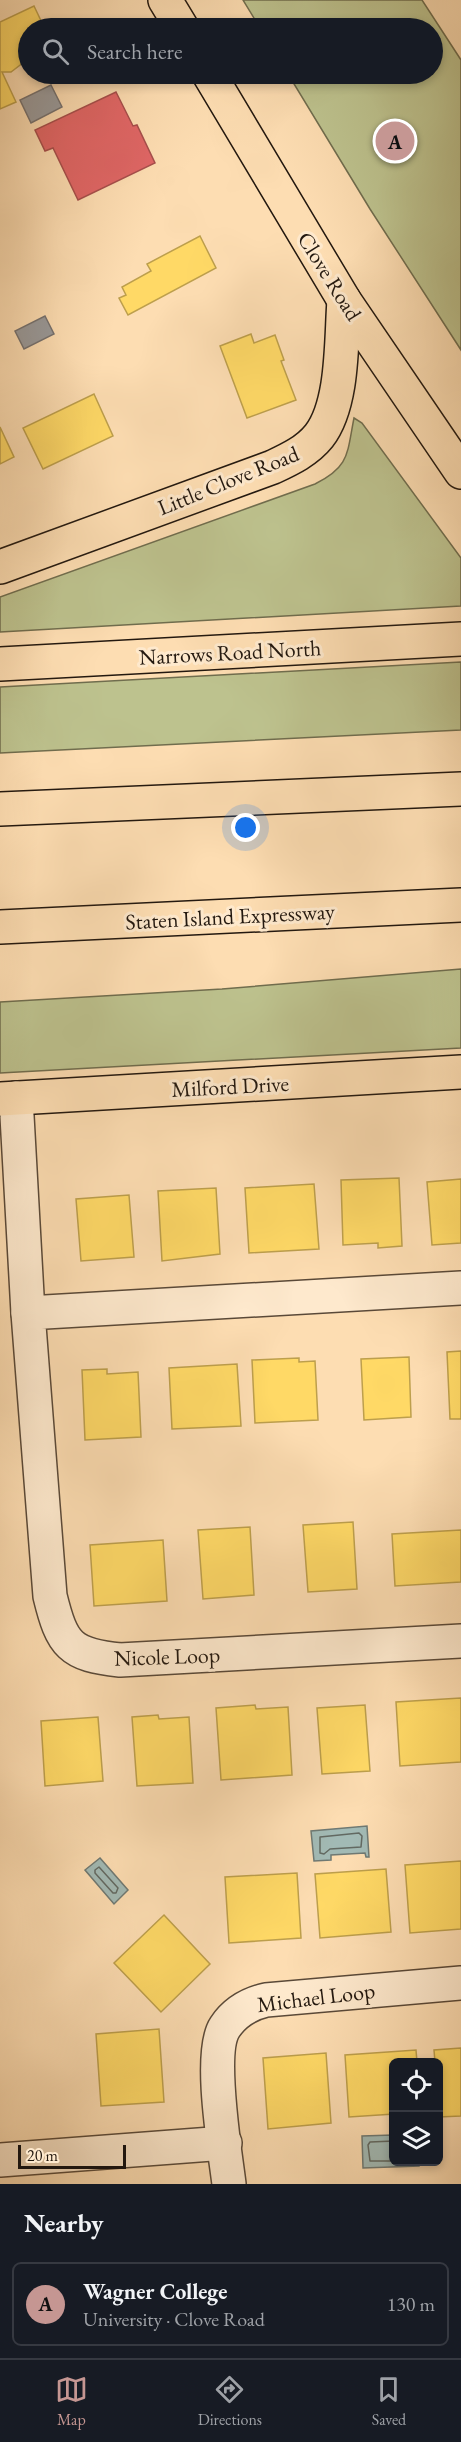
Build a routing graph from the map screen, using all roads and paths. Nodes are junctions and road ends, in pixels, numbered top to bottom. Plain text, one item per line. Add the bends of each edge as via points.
1 (165, 0) edge
2 (176, 18) edge
3 (215, 84) edge
4 (344, 300) junction
5 (456, 460) edge
6 (0, 567) edge
7 (461, 639) edge
8 (0, 664) edge
9 (461, 789) edge
10 (0, 809) edge
11 (461, 905) edge
12 (0, 927) edge
13 (461, 1072) edge
14 (8, 1099) edge
15 (461, 1288) edge
16 (28, 1313) junction
17 (461, 1641) edge
18 (461, 1983) edge
19 (225, 2143) junction
20 (0, 2160) edge
21 (229, 2184) edge

1 - 2 main road
3 - 4 main road, Clove Road
4 - 5 main road, Clove Road
4 - 6 main road, Little Clove Road via 334,402 326,426 301,453 273,467
7 - 8 main road, Narrows Road North
9 - 10 main road
11 - 12 main road, Staten Island Expressway
13 - 14 main road, Milford Drive
14 - 16 street, Nicole Loop
15 - 16 street
16 - 17 street, Nicole Loop via 50,1596 57,1626 69,1645 94,1657 120,1660
18 - 19 street, Michael Loop via 248,2004 224,2028 216,2057
19 - 20 street
19 - 21 street, Michael Loop

